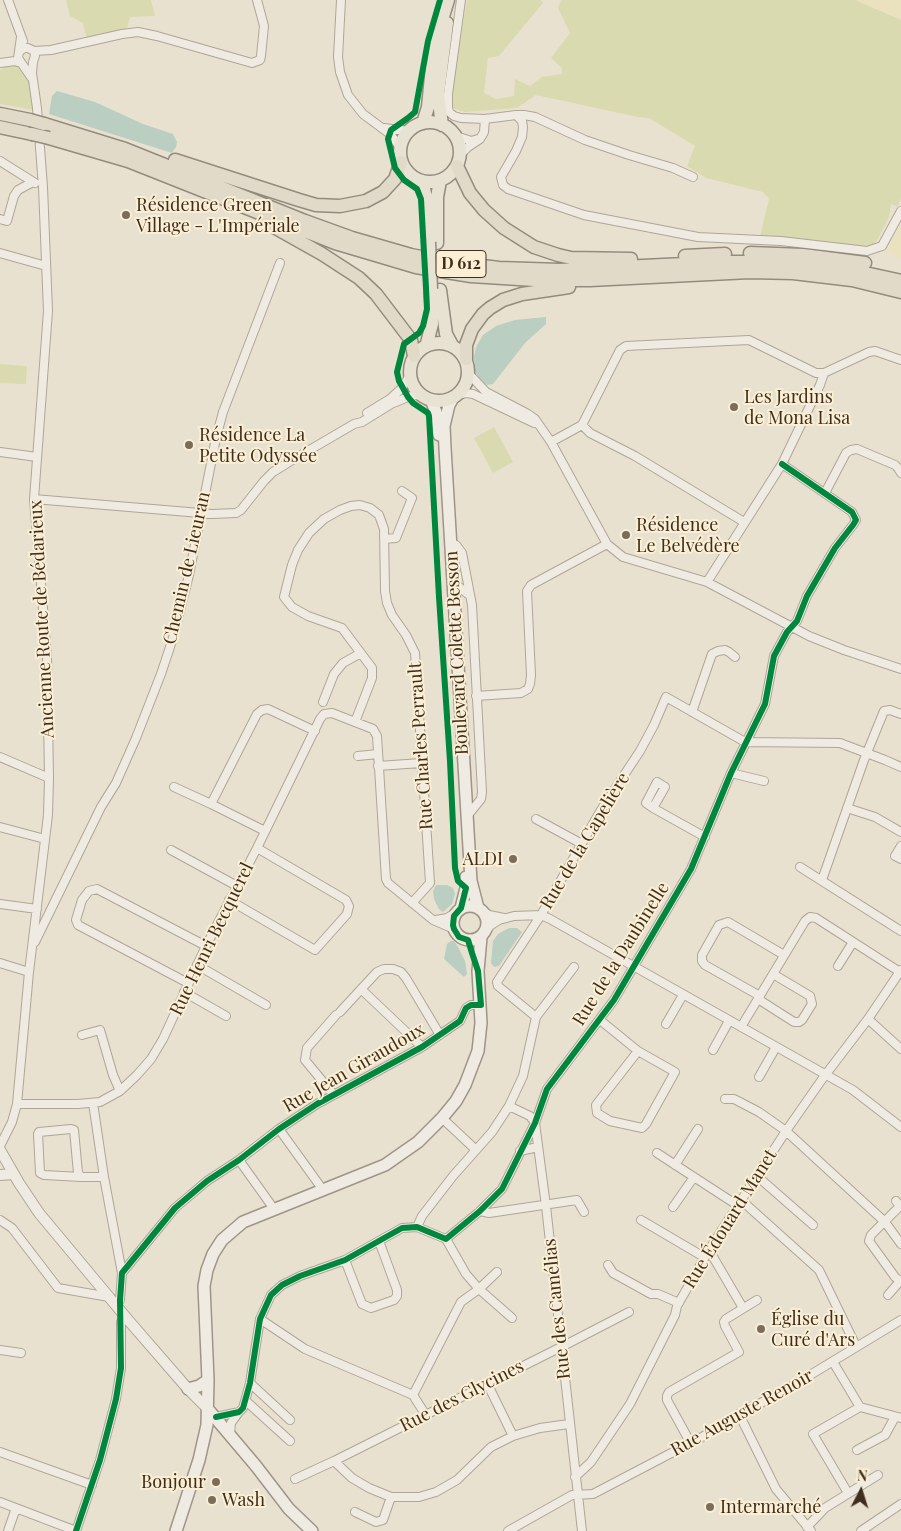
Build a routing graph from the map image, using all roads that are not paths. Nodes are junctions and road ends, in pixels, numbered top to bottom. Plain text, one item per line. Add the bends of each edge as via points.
1 (8, 0) edge
2 (257, 0) edge
3 (341, 0) edge
4 (449, 0) edge
5 (461, 0) edge
6 (51, 50) junction
7 (21, 51) junction
8 (34, 51) junction
9 (34, 61) junction
10 (3, 62) edge
11 (23, 64) junction
12 (35, 88) junction
13 (0, 114) edge
14 (516, 115) junction
15 (484, 119) junction
16 (423, 123) junction
17 (442, 124) junction
18 (50, 125) junction
19 (0, 127) edge
20 (382, 127) junction
21 (408, 131) junction
22 (456, 136) junction
23 (480, 139) junction
24 (400, 146) junction
25 (459, 160) junction
26 (0, 161) edge
27 (401, 162) junction
28 (693, 177) dead end
29 (419, 181) junction
30 (440, 181) junction
31 (33, 182) junction
32 (43, 187) junction
33 (205, 191) junction
34 (901, 211) edge
35 (0, 218) edge
36 (899, 219) edge
37 (433, 243) junction
38 (0, 253) edge
39 (280, 263) dead end
40 (46, 266) junction
41 (776, 272) junction
42 (901, 272) edge
43 (901, 281) edge
44 (436, 290) junction
45 (901, 292) edge
46 (427, 343) junction
47 (452, 345) junction
48 (414, 356) junction
49 (466, 359) junction
50 (901, 360) edge
51 (824, 373) junction
52 (410, 374) junction
53 (469, 374) junction
54 (455, 397) junction
55 (428, 399) junction
56 (354, 424) junction
57 (582, 425) junction
58 (540, 427) junction
59 (551, 442) junction
60 (0, 452) edge
61 (37, 457) junction
62 (782, 464) junction
63 (901, 473) edge
64 (402, 491) dead end
65 (826, 493) junction
66 (34, 499) junction
67 (200, 512) junction
68 (744, 522) junction
69 (384, 539) junction
70 (453, 542) junction
71 (607, 544) junction
72 (707, 582) junction
73 (459, 587) junction
74 (468, 594) junction
75 (454, 606) junction
76 (792, 627) junction
77 (361, 653) junction
78 (735, 658) dead end
79 (901, 669) edge
80 (476, 696) junction
81 (323, 702) dead end
82 (692, 712) junction
83 (901, 714) edge
84 (355, 722) junction
85 (315, 731) junction
86 (745, 742) junction
87 (868, 753) junction
88 (378, 754) junction
89 (358, 756) dead end
90 (0, 757) edge
91 (422, 763) junction
92 (378, 766) junction
93 (901, 767) edge
94 (731, 772) junction
95 (49, 778) junction
96 (764, 781) dead end
97 (174, 787) dead end
98 (211, 804) junction
99 (653, 808) dead end
100 (847, 808) junction
101 (468, 815) junction
102 (536, 819) dead end
103 (0, 827) edge
104 (265, 831) junction
105 (901, 832) edge
106 (705, 837) junction
107 (45, 839) junction
108 (582, 844) junction
109 (901, 846) edge
110 (257, 848) junction
111 (171, 850) dead end
112 (901, 860) edge
113 (800, 867) dead end
114 (822, 880) junction
115 (237, 886) junction
116 (230, 900) junction
117 (412, 903) junction
118 (0, 904) edge
119 (36, 909) junction
120 (459, 910) junction
121 (480, 910) junction
122 (541, 915) junction
123 (504, 918) junction
124 (434, 920) junction
125 (454, 929) junction
126 (901, 931) edge
127 (484, 934) junction
128 (468, 940) junction
129 (853, 942) junction
130 (33, 946) junction
131 (206, 946) junction
132 (784, 955) junction
133 (0, 964) edge
134 (197, 965) junction
135 (838, 966) dead end
136 (574, 967) dead end
137 (633, 967) junction
138 (478, 971) junction
139 (900, 971) edge
140 (29, 972) junction
141 (773, 974) junction
142 (188, 983) junction
143 (361, 989) junction
144 (184, 992) junction
145 (683, 995) junction
146 (759, 998) junction
147 (266, 1005) dead end
148 (481, 1005) junction
149 (226, 1016) dead end
150 (536, 1017) junction
151 (868, 1019) junction
152 (600, 1020) junction
153 (729, 1021) junction
154 (666, 1024) dead end
155 (741, 1028) junction
156 (82, 1035) dead end
157 (440, 1035) junction
158 (422, 1047) junction
159 (776, 1047) junction
160 (901, 1049) edge
161 (713, 1050) dead end
162 (638, 1051) junction
163 (826, 1075) junction
164 (760, 1077) dead end
165 (120, 1091) junction
166 (334, 1095) junction
167 (726, 1099) dead end
168 (93, 1103) junction
169 (17, 1104) junction
170 (509, 1106) junction
171 (442, 1118) junction
172 (534, 1123) junction
173 (901, 1127) edge
174 (279, 1129) junction
175 (698, 1129) dead end
176 (786, 1131) junction
177 (538, 1147) junction
178 (0, 1148) edge
179 (476, 1150) junction
180 (520, 1151) junction
181 (657, 1153) dead end
182 (239, 1160) junction
183 (675, 1165) junction
184 (14, 1174) junction
185 (0, 1175) edge
186 (757, 1176) junction
187 (81, 1177) junction
188 (104, 1177) junction
189 (694, 1177) junction
190 (323, 1190) junction
191 (896, 1201) dead end
192 (739, 1202) junction
193 (546, 1206) junction
194 (673, 1207) dead end
195 (274, 1209) junction
196 (480, 1210) junction
197 (584, 1212) dead end
198 (0, 1220) edge
199 (642, 1220) dead end
200 (885, 1222) junction
201 (813, 1225) dead end
202 (417, 1227) junction
203 (446, 1239) junction
204 (379, 1241) junction
205 (901, 1244) edge
206 (706, 1253) junction
207 (346, 1260) junction
208 (119, 1262) junction
209 (132, 1262) junction
210 (608, 1265) dead end
211 (497, 1272) dead end
212 (122, 1273) junction
213 (901, 1280) edge
214 (479, 1288) junction
215 (888, 1296) dead end
216 (109, 1297) junction
217 (120, 1300) dead end
218 (757, 1300) dead end
219 (679, 1303) junction
220 (743, 1308) junction
221 (629, 1312) dead end
222 (512, 1318) dead end
223 (260, 1319) junction
224 (901, 1320) edge
225 (122, 1322) dead end
226 (856, 1346) junction
227 (561, 1347) junction
228 (0, 1350) edge
229 (21, 1353) dead end
230 (833, 1362) junction
231 (208, 1380) junction
232 (250, 1383) junction
233 (487, 1383) junction
234 (188, 1390) junction
235 (413, 1395) junction
236 (246, 1401) junction
237 (860, 1407) junction
238 (207, 1408) junction
239 (239, 1412) junction
240 (426, 1414) junction
241 (739, 1414) junction
242 (216, 1417) junction
243 (898, 1418) edge
244 (290, 1420) dead end
245 (569, 1424) junction
246 (206, 1430) junction
247 (230, 1435) junction
248 (513, 1436) junction
249 (290, 1441) dead end
250 (690, 1442) junction
251 (857, 1450) dead end
252 (0, 1452) edge
253 (334, 1461) junction
254 (878, 1475) dead end
255 (575, 1477) junction
256 (295, 1479) dead end
257 (92, 1485) junction
258 (848, 1493) junction
259 (578, 1495) junction
260 (391, 1497) junction
261 (0, 1502) edge
262 (901, 1504) edge
263 (16, 1508) junction
264 (355, 1512) dead end
265 (809, 1529) edge
266 (8, 1531) edge
267 (76, 1531) edge
268 (176, 1531) edge
269 (312, 1531) edge
270 (508, 1531) edge
271 (582, 1531) edge
272 (861, 1531) edge

1 - 7 street via 21,37
2 - 6 street via 264,26 261,56 257,62 138,32
3 - 20 street via 340,72 355,104
4 - 16 main road via 434,46 428,107
4 - 17 main road via 438,94
5 - 15 street via 448,107 454,116
6 - 8 street
6 - 9 street
7 - 8 street
7 - 10 street
7 - 11 street, Ancienne Route de Bédarieux
8 - 9 street, Ancienne Route de Bédarieux
9 - 11 street
9 - 12 street, Ancienne Route de Bédarieux
10 - 11 street
11 - 12 street, Ancienne Route de Bédarieux
12 - 32 street, Ancienne Route de Bédarieux
13 - 18 highway, D 612, bridge
14 - 15 street
14 - 28 street via 535,117 585,140
14 - 36 street via 522,121 522,137 502,178 503,185 520,194 584,215 698,236 867,251 882,246
15 - 23 street via 484,132
16 - 17 main road
16 - 21 main road
17 - 22 main road
18 - 27 highway via 91,132 316,205 348,206 374,198 390,187
18 - 43 highway, D 612 via 143,156 342,234 441,261 552,270 779,262 833,266
19 - 33 highway, D 612, bridge via 122,159
20 - 21 street
20 - 24 street
21 - 24 main road
22 - 23 street via 470,141
22 - 25 main road
23 - 25 street via 468,147
24 - 27 main road
25 - 30 main road via 447,177
25 - 42 highway via 470,193 494,219 534,247 558,255 618,259 780,253 844,259
26 - 31 street
27 - 29 main road via 405,170
29 - 30 main road
29 - 37 main road via 424,188
30 - 37 main road
31 - 32 street
31 - 35 street via 18,190 7,220
32 - 40 street, Ancienne Route de Bédarieux
33 - 41 highway, D 612 via 363,252 416,267 472,276 560,280
33 - 48 highway via 285,233 359,278 376,294 411,340
34 - 36 street
37 - 44 main road, bridge
38 - 40 street
39 - 67 street, Chemin de Lieuran via 223,412
40 - 61 street, Ancienne Route de Bédarieux via 47,328
41 - 45 highway, D 612 via 864,282
41 - 49 highway via 580,286 509,298 490,308 472,329 466,345
44 - 46 main road
44 - 47 main road via 446,334
46 - 47 main road
46 - 48 main road
47 - 49 main road
48 - 52 main road
49 - 53 main road
50 - 51 street via 869,352
51 - 57 street via 749,340 626,346 620,350
51 - 62 street
52 - 55 main road via 417,392
52 - 56 street via 402,388
53 - 54 main road
53 - 58 street via 486,392 528,414
54 - 55 main road via 446,401
54 - 58 street via 473,394
54 - 70 main road, Boulevard Colette Besson via 449,405 444,426
55 - 56 street via 416,395 408,397
55 - 120 main road, Boulevard Colette Besson via 436,412 438,426 451,619 466,882
56 - 67 street via 273,472 241,510 228,514
57 - 59 street
57 - 68 street via 590,433 635,456
58 - 59 street
59 - 71 street
60 - 61 street
61 - 66 street, Ancienne Route de Bédarieux
62 - 65 street
62 - 68 street
63 - 65 street via 895,465 857,449 851,450 846,453
64 - 69 street via 412,498 396,538
65 - 76 street, Rue de la Daubinelle via 852,512 856,520 835,548
66 - 67 street
66 - 95 street, Ancienne Route de Bédarieux via 47,657
67 - 130 street, Chemin de Lieuran via 197,542 161,674 116,783
68 - 72 street
69 - 77 street, Rue Charles Perrault via 379,515 370,508 360,505 340,510 309,533 298,550 286,586 284,597 292,607 342,628
69 - 91 street, Rue Charles Perrault via 387,603 414,653
70 - 73 street
70 - 74 street via 462,553
70 - 75 main road, Boulevard Colette Besson
71 - 72 street via 630,560
71 - 80 street via 531,585 527,591 528,689 521,693
72 - 76 street
73 - 74 street
73 - 75 street
74 - 80 street via 472,605
75 - 101 main road, Boulevard Colette Besson
76 - 79 street via 844,650
76 - 86 street, Rue de la Daubinelle via 774,656 765,704
77 - 81 street via 343,663 334,674
77 - 84 street, Rue Charles Perrault via 372,668 372,678
78 - 82 street via 725,650 712,654
80 - 101 street via 482,792 481,799
82 - 86 street
82 - 108 street, Rue de la Capelière via 666,697 640,751
83 - 87 street via 884,711
84 - 85 street, Rue Henri Becquerel via 328,713 320,719
84 - 88 street via 372,729 377,736
85 - 98 street via 262,710
85 - 104 street, Rue Henri Becquerel
86 - 87 street via 840,743
86 - 94 street, Rue de la Daubinelle
87 - 93 street
87 - 100 street
88 - 89 street
88 - 92 street
90 - 95 street
91 - 92 street
91 - 117 street, Rue Charles Perrault via 430,883
92 - 117 street via 386,879
94 - 96 street
94 - 106 street, Rue de la Daubinelle
95 - 107 street, Ancienne Route de Bédarieux
97 - 98 street
98 - 104 street
99 - 106 street
100 - 105 street via 875,817
100 - 114 street
101 - 121 main road, Boulevard Colette Besson via 471,881
102 - 108 street
103 - 107 street
104 - 110 street, Rue Henri Becquerel
106 - 137 street, Rue de la Daubinelle via 691,869
107 - 119 street, Ancienne Route de Bédarieux
108 - 122 street, Rue de la Capelière
109 - 112 street via 895,856
110 - 115 street, Rue Henri Becquerel
110 - 116 street via 346,900 349,906 347,914 315,950
111 - 115 street
113 - 114 street
114 - 126 street
115 - 116 street, Rue Henri Becquerel
116 - 131 street, Rue Henri Becquerel
117 - 124 street
118 - 119 street
119 - 130 street, Ancienne Route de Bédarieux
120 - 121 main road via 467,906
120 - 124 street via 447,918
120 - 125 main road via 453,920
121 - 123 street
121 - 127 main road via 487,920
122 - 123 street
122 - 137 street
122 - 150 street, Rue de la Capelière via 497,982
123 - 127 street via 491,925
124 - 125 street
125 - 128 main road via 459,937
127 - 128 main road
127 - 138 main road
128 - 138 main road
129 - 132 street via 810,917
129 - 135 street
129 - 139 street
130 - 140 street, Ancienne Route de Bédarieux
131 - 134 street, Rue Henri Becquerel
131 - 142 street via 97,889 82,900 76,920 78,925
132 - 141 street
132 - 146 street via 728,922 719,925 702,955 702,961
133 - 140 street
134 - 142 street, Rue Henri Becquerel
134 - 147 street
136 - 150 street
137 - 145 street
137 - 152 street, Rue de la Daubinelle
138 - 148 main road
139 - 151 street, Rue Édouard Manet
140 - 169 street, Ancienne Route de Bédarieux
141 - 146 street
141 - 146 street via 810,996 812,1004 802,1020 794,1022
142 - 144 street, Rue Henri Becquerel
143 - 157 street via 384,969 401,972
143 - 158 street
143 - 166 street via 306,1048 305,1060
144 - 149 street
144 - 165 street, Rue Henri Becquerel via 151,1059
145 - 153 street
145 - 154 street
146 - 155 street
148 - 157 street, Rue Jean Giraudoux via 466,1008 460,1021
148 - 171 main road via 478,1051 465,1085
150 - 170 street via 523,1076
151 - 160 street
151 - 163 street, Rue Édouard Manet
152 - 162 street
152 - 172 street, Rue de la Daubinelle via 547,1089
153 - 155 street
153 - 161 street
155 - 159 street
156 - 165 street via 100,1030
157 - 158 street, Rue Jean Giraudoux
158 - 166 street, Rue Jean Giraudoux
159 - 163 street
159 - 164 street
162 - 162 street via 596,1105 597,1112 610,1122 642,1128 675,1072
163 - 173 street via 867,1099
163 - 176 street, Rue Édouard Manet
165 - 168 street, Rue Henri Becquerel
166 - 174 street, Rue Jean Giraudoux
167 - 176 street via 734,1099 759,1112
168 - 169 street, Rue Henri Becquerel
168 - 188 street
169 - 178 street, Ancienne Route de Bédarieux
170 - 172 street via 530,1116
170 - 179 street
171 - 179 street
171 - 190 main road via 418,1142 385,1165
172 - 177 street, Rue des Camélias
172 - 180 street, Rue de la Daubinelle
174 - 182 street, Rue Jean Giraudoux
174 - 190 street
175 - 183 street
176 - 186 street, Rue Édouard Manet
176 - 200 street
177 - 180 street
177 - 193 street, Rue des Camélias
178 - 184 street
179 - 202 street via 422,1216
180 - 196 street, Rue de la Daubinelle via 502,1189
181 - 183 street
182 - 195 street
182 - 209 street, Rue Jean Giraudoux via 175,1208
183 - 189 street
184 - 185 street
184 - 216 street via 39,1213
186 - 192 street, Rue Édouard Manet
186 - 201 street
187 - 187 street via 77,1170 74,1130 39,1132 40,1173
187 - 188 street
188 - 208 street
189 - 192 street
189 - 194 street
190 - 195 main road
191 - 200 street via 900,1206
192 - 206 street, Rue Édouard Manet
192 - 226 street via 819,1270
193 - 196 street via 489,1213
193 - 197 street via 577,1200
193 - 227 street, Rue des Camélias
195 - 231 main road via 232,1230 213,1254 204,1286
196 - 203 street, Rue de la Daubinelle
198 - 216 street via 12,1228 58,1288
199 - 206 street
200 - 205 street
200 - 213 street via 869,1241 895,1277
202 - 203 street
202 - 204 street via 402,1228
203 - 214 street via 466,1274
204 - 207 street
204 - 207 street via 397,1290 394,1300 371,1308 362,1304
206 - 219 street, Rue Édouard Manet
206 - 220 street
207 - 223 street via 282,1285 271,1295
208 - 209 street
208 - 212 street
209 - 212 street, Rue Jean Giraudoux
210 - 219 street via 612,1273 650,1294
211 - 214 street
212 - 217 street
213 - 215 street
214 - 222 street
214 - 235 street via 461,1302
216 - 234 street
218 - 220 street
219 - 255 street, Rue Édouard Manet via 630,1404 591,1462
220 - 250 street via 724,1322 739,1352 666,1396
221 - 227 street, Rue des Glycines
223 - 232 street
223 - 235 street via 305,1349
224 - 226 street, Rue Auguste Renoir
225 - 257 street via 121,1368 116,1399
226 - 230 street, Rue Auguste Renoir
227 - 233 street, Rue des Glycines
227 - 245 street, Rue des Camélias
228 - 229 street
230 - 237 street
230 - 241 street, Rue Auguste Renoir
231 - 234 main road
231 - 238 main road
232 - 236 street
232 - 244 street
233 - 240 street, Rue des Glycines
233 - 248 street
234 - 238 street
235 - 240 street
236 - 239 street
236 - 249 street
237 - 243 street
237 - 258 street via 813,1434
238 - 242 main road
238 - 246 main road
239 - 242 street
239 - 247 street via 231,1423
240 - 253 street, Rue des Glycines
241 - 250 street, Rue Auguste Renoir
241 - 265 street via 776,1489
242 - 246 main road via 209,1420
242 - 247 main road
243 - 251 street via 886,1434
245 - 248 street
245 - 255 street, Rue des Camélias
246 - 247 main road
246 - 268 main road
247 - 269 main road via 289,1509
248 - 260 street via 491,1447 457,1480 436,1492 420,1498
250 - 259 street, Rue Auguste Renoir via 593,1494
252 - 257 street
253 - 256 street, Rue des Glycines
253 - 260 street via 352,1478
254 - 258 street
255 - 259 street, Rue des Camélias
257 - 267 street
258 - 265 street via 825,1508
259 - 270 street, Rue Auguste Renoir via 572,1495
259 - 271 street
260 - 264 street via 383,1520 376,1522
261 - 263 street
262 - 272 street
263 - 266 street
263 - 267 street

